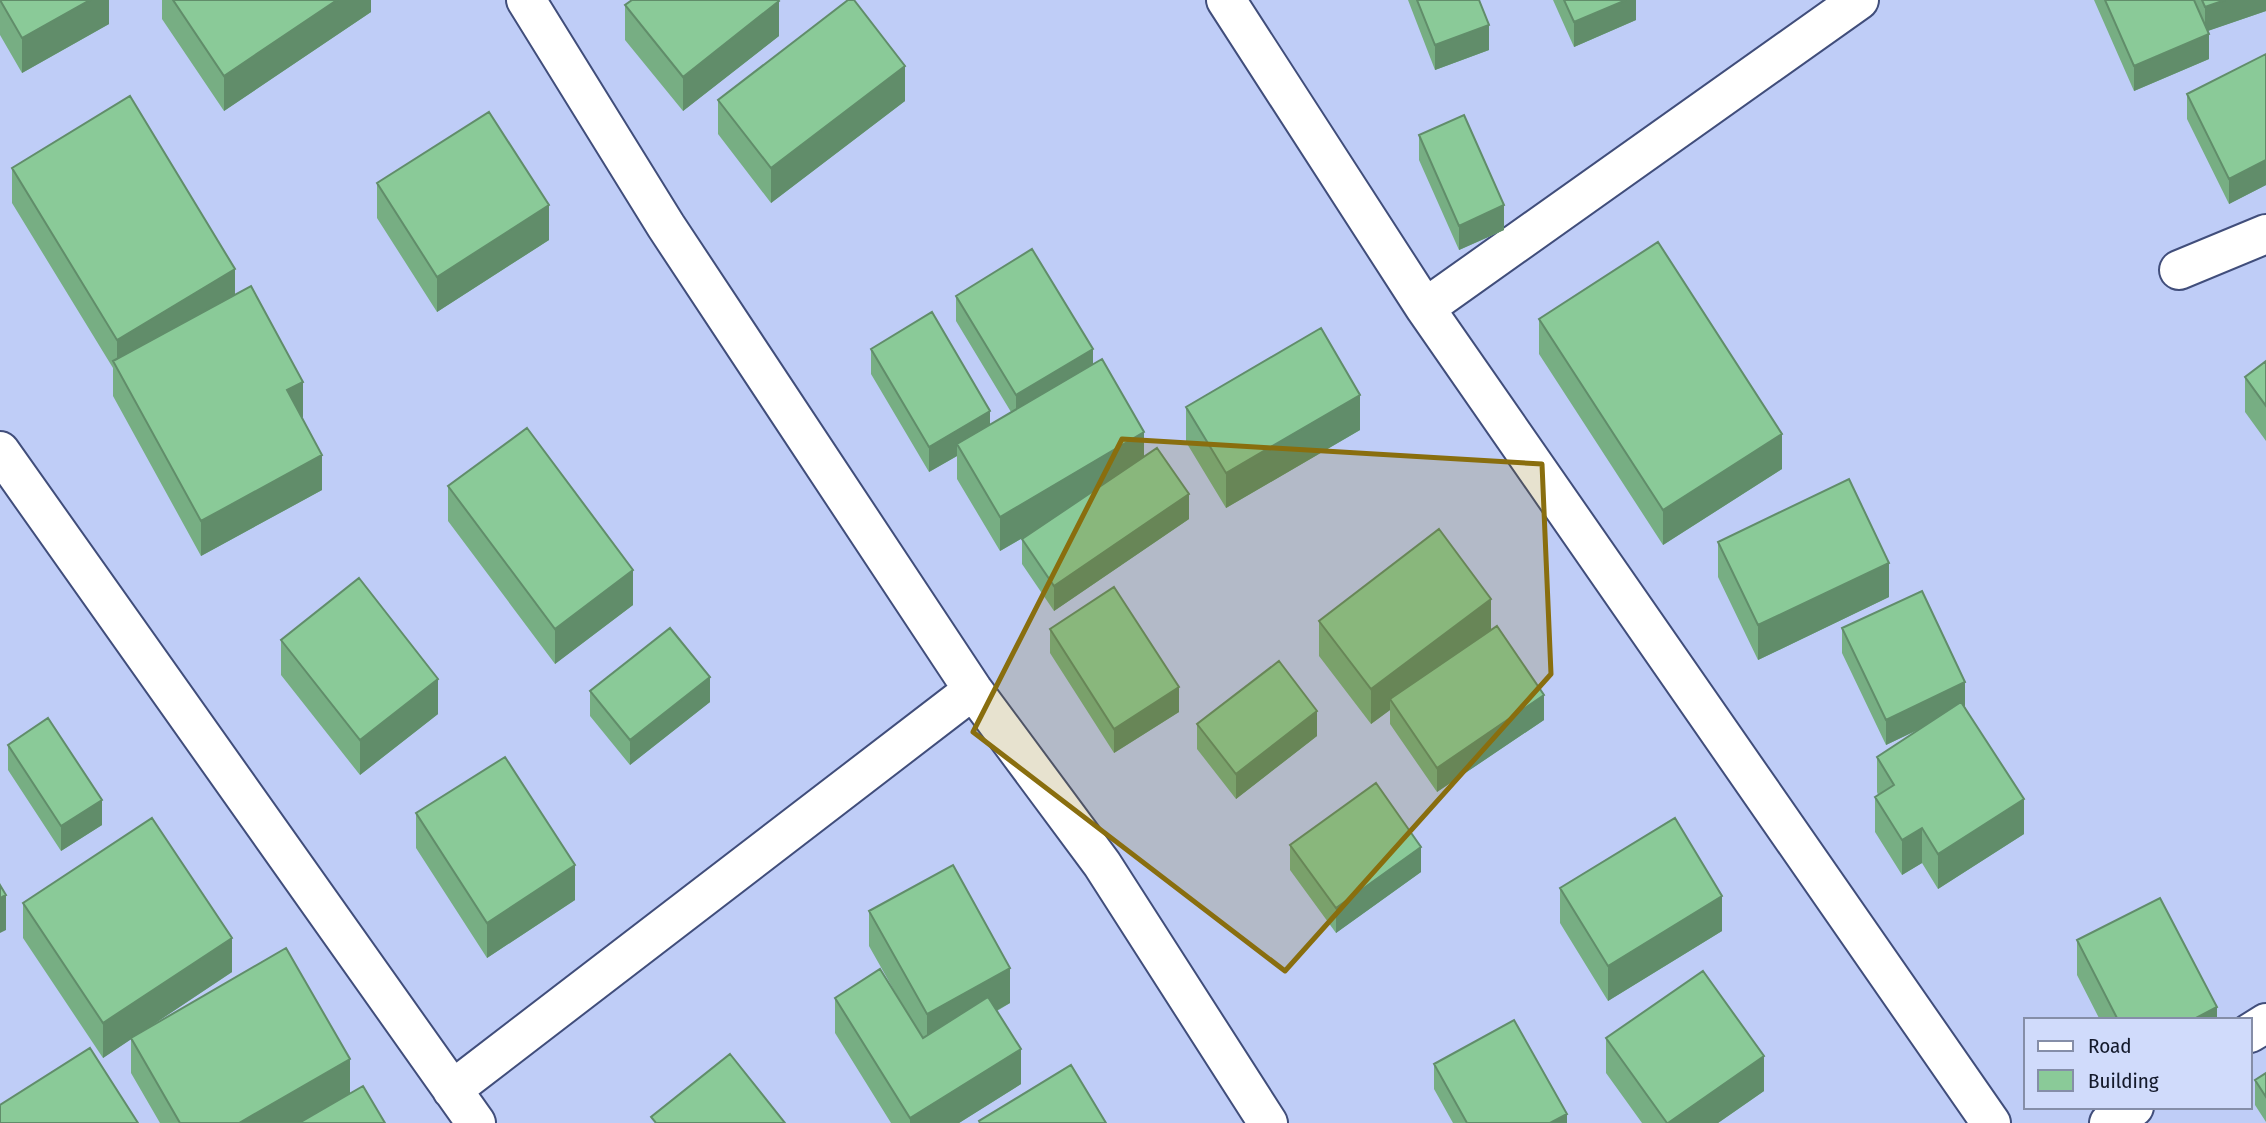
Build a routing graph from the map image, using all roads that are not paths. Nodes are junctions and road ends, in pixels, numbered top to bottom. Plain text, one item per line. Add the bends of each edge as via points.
1 (526, 0) edge
2 (1226, 0) edge
3 (1859, 0) edge
4 (2266, 234) edge
5 (2179, 270) dead end
6 (1425, 308) junction
7 (0, 451) edge
8 (973, 690) junction
9 (452, 1090) junction
10 (2131, 1109) edge
11 (476, 1123) edge
12 (1268, 1123) edge
13 (1991, 1123) edge
14 (2109, 1123) edge

1 - 8 street via 674,237
2 - 6 street
3 - 6 street
4 - 5 street
6 - 13 street
7 - 9 street
8 - 9 street
8 - 12 street via 1102,864
9 - 11 street
10 - 14 street

